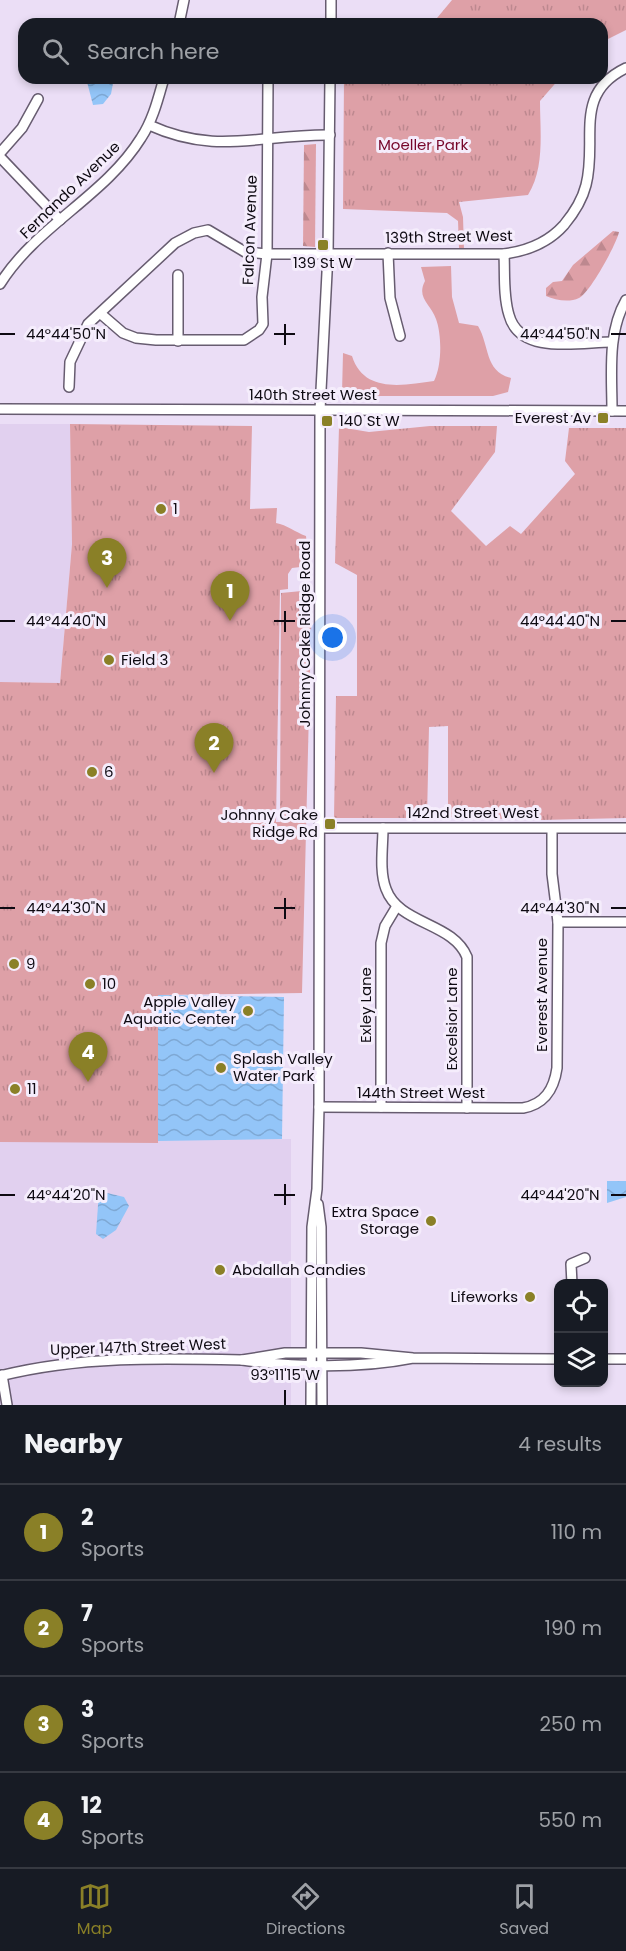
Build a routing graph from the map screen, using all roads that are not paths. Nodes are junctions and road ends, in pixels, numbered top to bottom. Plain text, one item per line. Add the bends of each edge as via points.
1 (184, 0) edge
2 (331, 0) edge
3 (180, 18) edge
4 (331, 18) edge
5 (626, 68) edge
6 (608, 79) edge
7 (162, 84) edge
8 (268, 84) edge
9 (330, 84) edge
10 (603, 84) edge
11 (38, 99) dead end
12 (149, 124) junction
13 (330, 135) junction
14 (267, 138) junction
15 (0, 155) edge
16 (60, 220) junction
17 (328, 253) junction
18 (388, 253) junction
19 (267, 254) junction
20 (504, 254) junction
21 (178, 275) dead end
22 (0, 282) edge
23 (626, 300) edge
24 (101, 314) junction
25 (400, 336) dead end
26 (178, 341) junction
27 (612, 342) junction
28 (69, 387) dead end
29 (0, 409) edge
30 (320, 410) junction
31 (612, 411) junction
32 (626, 411) edge
33 (320, 828) junction
34 (383, 828) junction
35 (626, 828) edge
36 (552, 829) junction
37 (397, 906) junction
38 (558, 922) junction
39 (626, 922) edge
40 (319, 1107) junction
41 (381, 1107) junction
42 (467, 1108) junction
43 (523, 1108) joint
44 (317, 1189) junction
45 (585, 1258) dead end
46 (572, 1279) edge
47 (322, 1359) junction
48 (554, 1359) edge
49 (608, 1359) edge
50 (626, 1359) edge
51 (311, 1360) junction
52 (1, 1376) edge
53 (7, 1405) edge
54 (311, 1405) edge
55 (322, 1405) edge

1 - 3 street
2 - 4 street
5 - 6 street, 139th Street West
7 - 12 street, Fernando Avenue
8 - 14 street, Falcon Avenue
9 - 13 street, Johnny Cake Ridge Road
10 - 20 street, 139th Street West via 592,103 588,177 576,210 549,239
11 - 15 street via 22,128
12 - 14 street via 176,136 204,142
12 - 16 street, Fernando Avenue via 128,157
13 - 14 street
13 - 17 street, Johnny Cake Ridge Road
14 - 19 street, Falcon Avenue
15 - 16 street
16 - 22 street, Fernando Avenue
17 - 18 street, 139th Street West
17 - 19 street, 139th Street West
17 - 30 street, Johnny Cake Ridge Road
18 - 20 street, 139th Street West
18 - 25 street via 390,298
19 - 24 street, 139th Street West via 245,252 208,231 194,233 175,243
19 - 26 street, Falcon Avenue via 262,286 263,324 252,337
20 - 27 street via 508,310 512,324 521,334 543,342
21 - 26 street
23 - 27 street
24 - 26 street via 123,333 136,338
24 - 28 street, 139th Street West via 78,339 70,362
27 - 31 street
29 - 30 street, 140th Street West
30 - 31 street, 140th Street West
30 - 33 street, Johnny Cake Ridge Road
31 - 32 street, 140th Street West
33 - 34 street, 142nd Street West
33 - 40 street, Johnny Cake Ridge Road
34 - 36 street, 142nd Street West
34 - 37 street via 383,880
35 - 36 street, 142nd Street West
36 - 38 street, Everest Avenue
37 - 41 street, Exley Lane via 385,926 381,943
37 - 42 street, Excelsior Lane via 453,939 467,957
38 - 39 street
38 - 43 street, Everest Avenue via 556,1074 543,1099
40 - 41 street, 144th Street West
40 - 44 street, Johnny Cake Ridge Road
41 - 42 street, 144th Street West
42 - 43 street, 144th Street West
44 - 47 street, Johnny Cake Ridge Road
44 - 51 street, Johnny Cake Ridge Road via 312,1227
45 - 46 street via 571,1264
47 - 48 street, Upper 147th Street West via 362,1353 413,1358
47 - 51 street, Upper 147th Street West
47 - 55 street, Johnny Cake Ridge Road
49 - 50 street
51 - 52 street, Upper 147th Street West via 285,1353 242,1360 96,1361 42,1365
51 - 54 street, Johnny Cake Ridge Road
52 - 53 street

